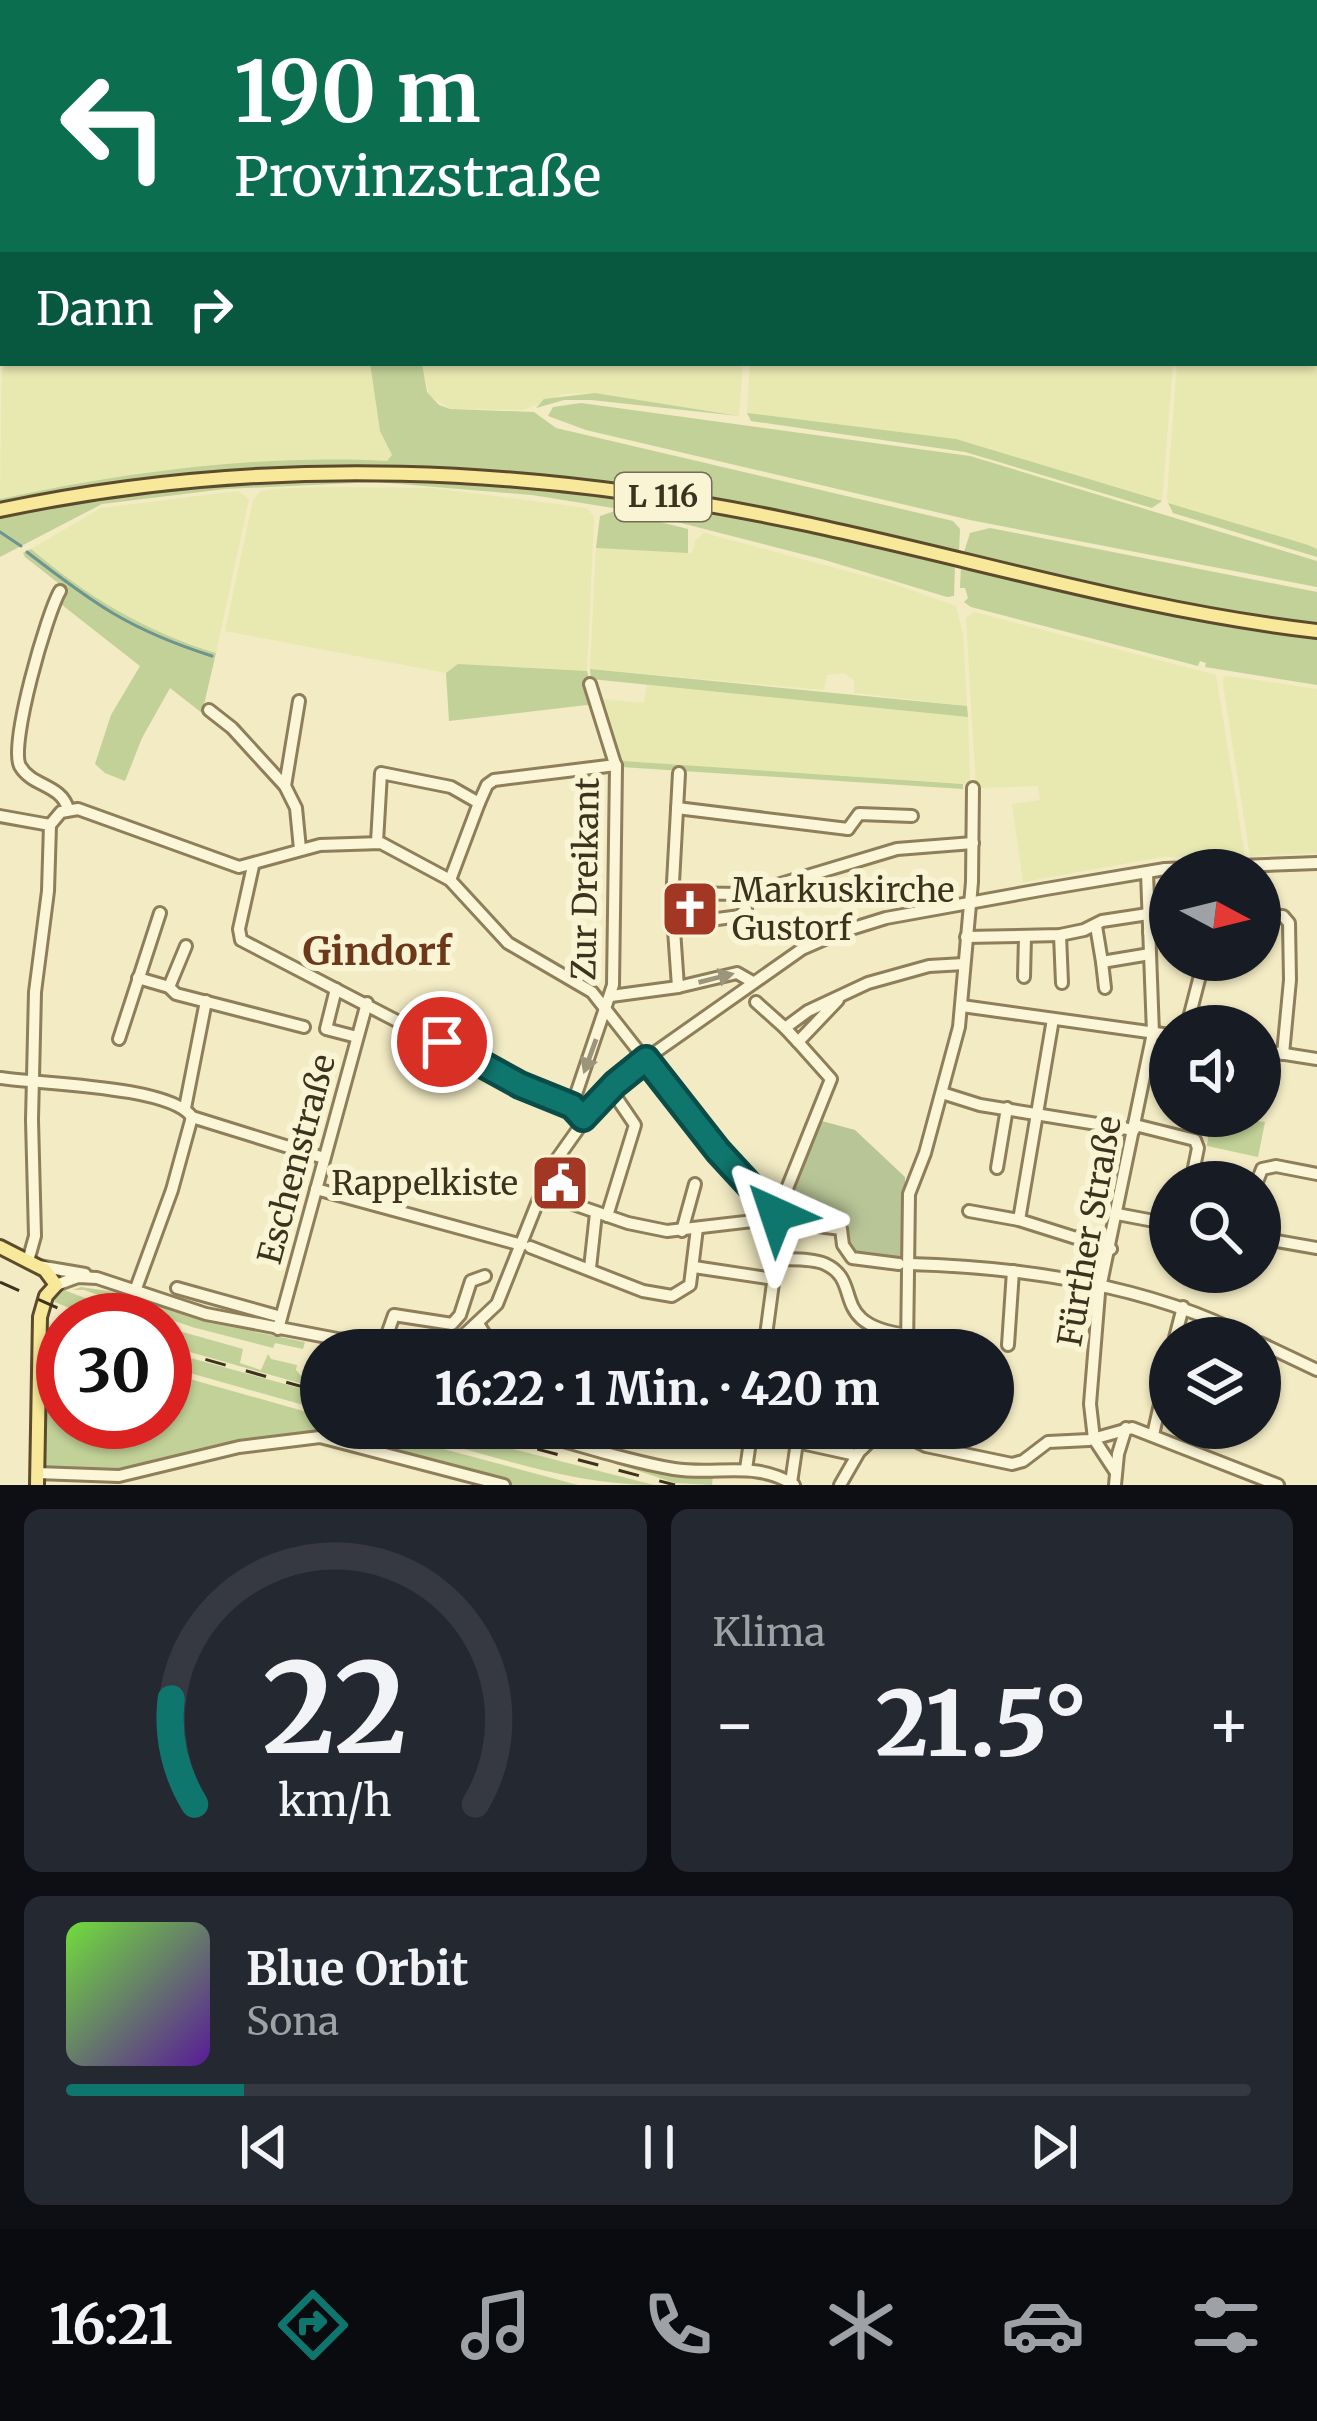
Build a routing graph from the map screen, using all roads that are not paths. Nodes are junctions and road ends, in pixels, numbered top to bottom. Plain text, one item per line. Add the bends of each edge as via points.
1 (0, 510) edge
2 (60, 591) dead end
3 (1317, 632) edge
4 (590, 684) dead end
5 (299, 701) dead end
6 (209, 710) dead end
7 (616, 765) junction
8 (285, 786) junction
9 (973, 788) dead end
10 (479, 803) junction
11 (68, 809) junction
12 (0, 816) edge
13 (912, 816) dead end
14 (50, 825) junction
15 (848, 829) junction
16 (377, 842) junction
17 (973, 843) junction
18 (300, 850) junction
19 (857, 859) junction
20 (1317, 863) edge
21 (253, 866) junction
22 (1147, 873) junction
23 (450, 880) junction
24 (672, 893) junction
25 (744, 895) junction
26 (969, 902) junction
27 (160, 914) dead end
28 (1148, 914) junction
29 (1281, 916) edge
30 (672, 925) junction
31 (1096, 926) junction
32 (1149, 932) edge
33 (1060, 934) junction
34 (966, 937) junction
35 (1025, 938) junction
36 (186, 946) dead end
37 (1149, 954) edge
38 (1102, 962) junction
39 (964, 964) junction
40 (138, 977) junction
41 (1024, 977) dead end
42 (752, 981) junction
43 (1062, 982) dead end
44 (169, 987) junction
45 (679, 987) junction
46 (1105, 988) dead end
47 (336, 989) junction
48 (838, 1000) junction
49 (206, 1001) junction
50 (609, 1001) junction
51 (756, 1002) dead end
52 (367, 1003) junction
53 (962, 1006) junction
54 (1053, 1019) junction
55 (304, 1027) dead end
56 (785, 1028) junction
57 (1149, 1032) edge
58 (358, 1037) junction
59 (119, 1040) dead end
60 (798, 1042) junction
61 (1149, 1053) edge
62 (1283, 1054) joint
63 (646, 1059) junction
64 (1317, 1059) edge
65 (0, 1078) edge
66 (32, 1083) junction
67 (942, 1093) junction
68 (618, 1100) dead end
69 (572, 1106) junction
70 (1007, 1108) junction
71 (189, 1113) junction
72 (1040, 1114) junction
73 (583, 1118) junction
74 (1134, 1128) junction
75 (324, 1158) junction
76 (1195, 1161) edge
77 (1281, 1167) edge
78 (997, 1168) dead end
79 (1317, 1174) edge
80 (695, 1184) dead end
81 (316, 1190) junction
82 (541, 1193) junction
83 (766, 1201) junction
84 (969, 1211) dead end
85 (601, 1214) junction
86 (1117, 1214) junction
87 (778, 1218) junction
88 (1019, 1220) junction
89 (1149, 1220) edge
90 (756, 1221) junction
91 (697, 1228) junction
92 (682, 1231) junction
93 (1281, 1242) edge
94 (526, 1246) junction
95 (0, 1247) edge
96 (1111, 1249) junction
97 (1317, 1249) edge
98 (776, 1258) junction
99 (33, 1263) junction
100 (904, 1264) junction
101 (694, 1267) junction
102 (590, 1268) junction
103 (1013, 1271) junction
104 (485, 1276) dead end
105 (93, 1277) junction
106 (773, 1279) junction
107 (56, 1285) junction
108 (177, 1288) dead end
109 (1102, 1288) junction
110 (135, 1291) junction
111 (1183, 1307) junction
112 (1180, 1317) edge
113 (1205, 1317) edge
114 (280, 1323) junction
115 (479, 1325) junction
116 (300, 1329) edge
117 (389, 1329) edge
118 (472, 1329) edge
119 (481, 1329) edge
120 (767, 1329) edge
121 (881, 1329) edge
122 (908, 1329) edge
123 (1009, 1329) edge
124 (1281, 1353) edge
125 (1317, 1370) edge
126 (1126, 1428) junction
127 (1149, 1434) edge
128 (1094, 1439) junction
129 (599, 1449) edge
130 (749, 1449) edge
131 (863, 1449) edge
132 (941, 1449) edge
133 (1188, 1449) edge
134 (856, 1455) junction
135 (746, 1468) junction
136 (1114, 1471) junction
137 (42, 1479) edge
138 (792, 1484) edge
139 (504, 1485) edge
140 (840, 1485) edge
141 (1115, 1485) edge
142 (1278, 1485) edge

1 - 3 main road, L 116 via 255,474 512,478 730,508 1196,613
2 - 11 street via 17,755
4 - 7 street, Zur Dreikant
5 - 8 street
6 - 8 street
7 - 10 street via 494,781
7 - 50 street, Zur Dreikant
8 - 18 street
9 - 17 street
10 - 16 street via 451,787 380,773
10 - 23 street
11 - 14 street
11 - 21 street via 229,865
12 - 14 street
13 - 15 street via 859,814
14 - 66 street
15 - 19 street
15 - 24 street via 680,809
16 - 18 street
16 - 23 street
17 - 19 street
17 - 26 street
18 - 21 street
19 - 25 street
20 - 22 street
21 - 47 street via 239,938
22 - 26 street
22 - 28 street, Fürther Straße
23 - 50 street via 508,943
24 - 25 street
24 - 30 street
25 - 30 street via 740,916
26 - 34 street
26 - 42 street via 833,934
27 - 40 street
28 - 31 street
28 - 32 street, Fürther Straße
29 - 62 street via 1290,926
30 - 45 street
31 - 33 street
31 - 38 street
33 - 35 street
33 - 43 street
34 - 35 street
34 - 39 street
35 - 41 street
36 - 44 street
37 - 38 street
38 - 46 street
39 - 48 street via 887,977
39 - 53 street
40 - 44 street
40 - 59 street
45 -> 42 street via 737,973
42 - 63 street
44 - 49 street
45 - 50 street
47 - 52 street
47 - 58 street via 326,1029
48 - 56 street
48 - 60 street
49 - 55 street
49 - 71 street
50 - 63 street
50 -> 69 street, Zur Dreikant
51 - 56 street
52 - 58 street, Eschenstraße
52 - 69 street
53 - 54 street
53 - 67 street
54 - 57 street
54 - 72 street
56 - 60 street
58 - 75 street, Eschenstraße
60 - 87 street via 831,1079
61 - 74 street, Fürther Straße
62 - 64 street
63 - 73 street
63 - 83 street
65 - 66 street
66 - 71 street via 131,1092
66 - 99 street
67 - 70 street
67 - 100 street via 909,1194
68 - 85 street via 635,1125
69 - 73 street
70 - 72 street
70 - 78 street
71 - 75 street
71 - 110 street via 172,1190
72 - 74 street
72 - 88 street
73 - 82 street
74 - 76 street via 1195,1140
74 - 86 street, Fürther Straße
75 - 81 street, Eschenstraße
77 - 79 street
80 - 92 street
81 - 94 street
81 - 114 street, Eschenstraße
82 - 85 street
82 - 94 street
83 - 87 street
83 - 90 street
84 - 88 street
85 - 92 street
85 - 102 street
86 - 89 street
86 - 96 street, Fürther Straße
87 - 90 street
87 - 98 street
87 - 100 street via 841,1229 852,1258
88 - 96 street
90 - 91 street
91 - 92 street
91 - 101 street
93 - 97 street
94 - 102 street
94 - 115 street
95 - 99 main road
96 - 109 street, Fürther Straße
98 - 106 street
98 - 121 street via 828,1265 862,1321
99 - 105 street
99 - 107 main road
100 - 103 street
100 - 122 street
101 - 102 street via 687,1289 672,1296
101 - 106 street
103 - 109 street
103 - 123 street
104 - 117 street via 471,1281 452,1324 394,1315
105 - 107 street
105 - 110 street
106 - 120 street
107 - 137 main road via 40,1317
108 - 114 street
109 - 111 street
109 - 128 street, Fürther Straße
110 - 114 street via 196,1312
111 - 112 street
111 - 113 street
114 - 116 street
115 - 118 street
115 - 119 street
124 - 125 street
126 - 127 street
126 - 128 street
126 - 136 street
128 - 132 street via 1034,1443 1023,1461 1009,1463
128 - 136 street
129 - 135 street via 673,1468
130 - 135 street
131 - 134 street
133 - 142 street
134 - 138 street via 797,1442
134 - 140 street
135 - 138 street
136 - 141 street
137 - 139 street via 117,1476 320,1437

